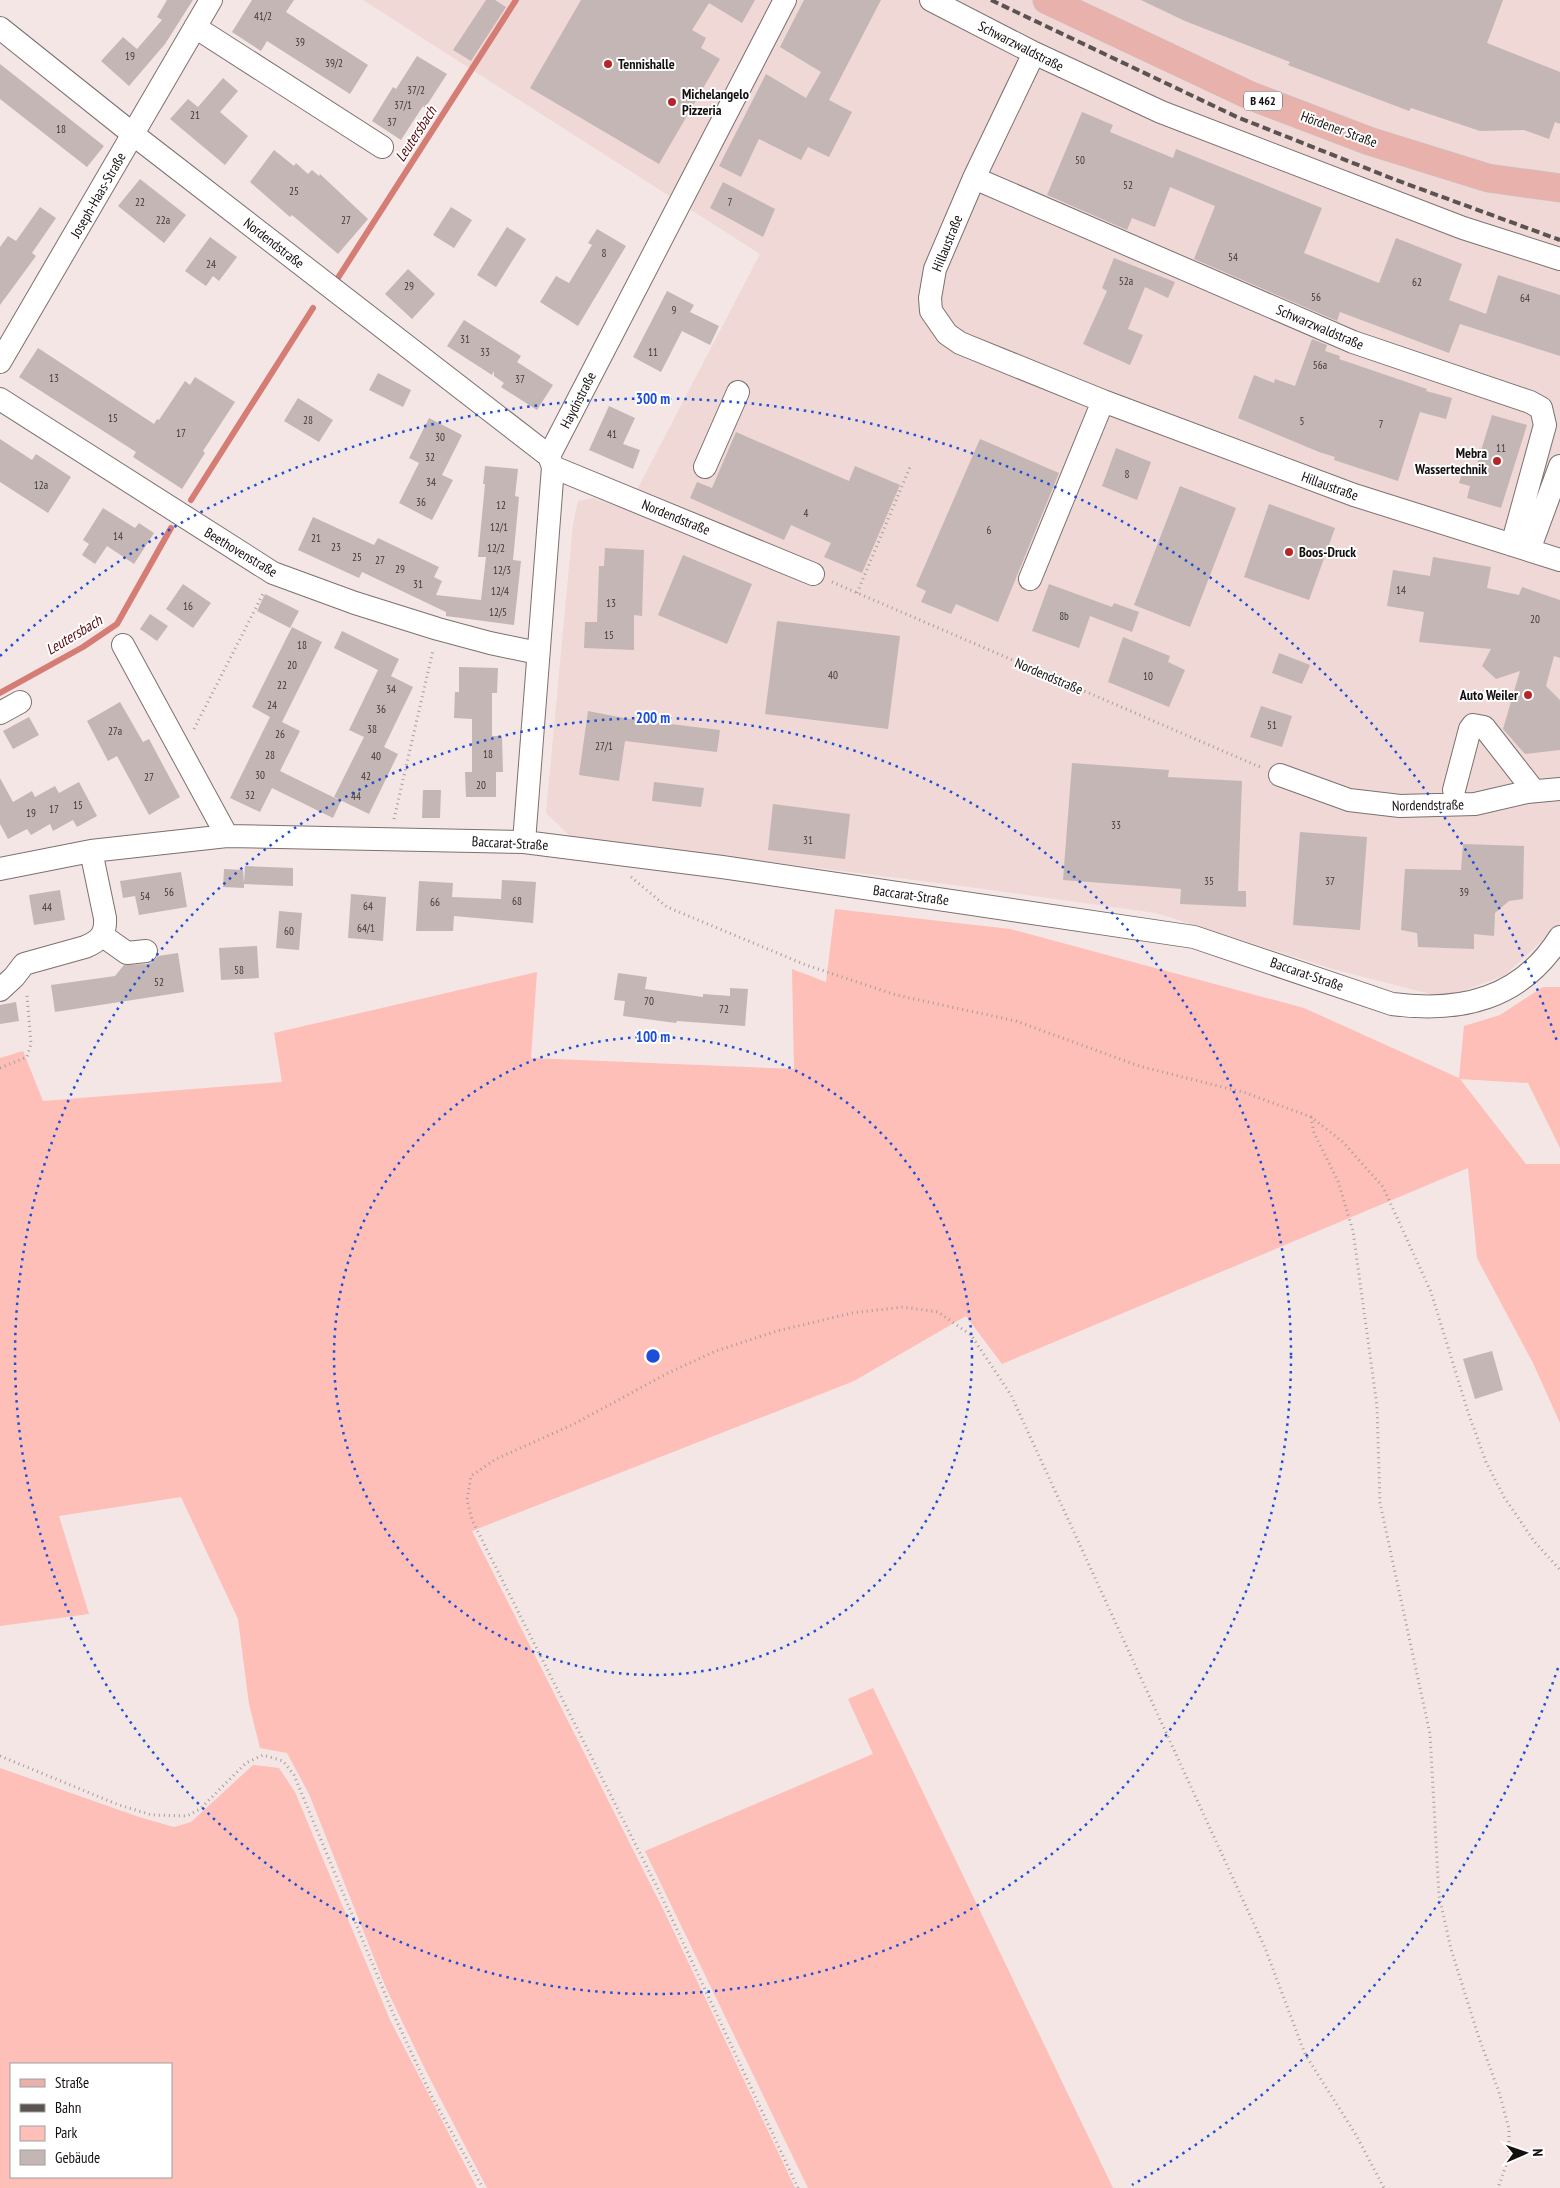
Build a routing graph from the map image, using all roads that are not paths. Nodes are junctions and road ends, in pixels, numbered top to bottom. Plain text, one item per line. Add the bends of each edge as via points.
1 (211, 0) edge
2 (785, 0) edge
3 (931, 0) edge
4 (1047, 0) edge
5 (195, 27) junction
6 (0, 28) edge
7 (1034, 53) junction
8 (134, 135) junction
9 (382, 147) dead end
10 (974, 178) junction
11 (1560, 188) edge
12 (1560, 259) edge
13 (0, 362) edge
14 (738, 392) dead end
15 (0, 399) edge
16 (1103, 400) junction
17 (551, 461) junction
18 (1560, 466) edge
19 (705, 467) dead end
20 (1520, 548) junction
21 (1560, 560) edge
22 (813, 574) road end
23 (1030, 579) dead end
24 (123, 645) dead end
25 (538, 653) junction
26 (20, 702) dead end
27 (0, 713) edge
28 (1280, 776) road end
29 (1560, 789) edge
30 (1454, 790) dead end
31 (1534, 792) junction
32 (227, 836) junction
33 (524, 842) junction
34 (91, 850) junction
35 (0, 868) edge
36 (103, 936) junction
37 (1560, 937) edge
38 (146, 951) dead end
39 (9, 988) edge

1 - 5 street, Joseph-Haas-Straße
2 - 17 street, Haydnstraße
3 - 7 street, Schwarzwaldstraße
4 - 11 main road, Hördener Straße / B 462 via 1251,96 1369,141 1488,178
5 - 8 street, Joseph-Haas-Straße
5 - 9 street
6 - 8 street, Nordendstraße
7 - 10 street, Hillaustraße
7 - 12 street, Schwarzwaldstraße via 1161,112 1463,228
8 - 13 street, Joseph-Haas-Straße
8 - 17 street, Nordendstraße
10 - 16 street, Hillaustraße via 935,270 931,311 947,334 960,343
10 - 20 street, Schwarzwaldstraße via 1353,342 1541,408 1545,425
14 - 19 street
15 - 25 street, Beethovenstraße via 273,573 438,630
16 - 20 street, Hillaustraße via 1354,495
16 - 23 street
17 - 22 street, Nordendstraße
17 - 25 street, Haydnstraße
18 - 20 street
20 - 21 street, Hillaustraße
24 - 32 street
25 - 33 street, Haydnstraße
26 - 27 street
28 - 31 street, Nordendstraße via 1349,800 1400,806 1475,804
29 - 31 street, Nordendstraße
30 - 31 street via 1470,729 1473,725 1480,725
32 - 33 street, Baccarat-Straße
32 - 34 street, Baccarat-Straße
33 - 37 street, Baccarat-Straße via 742,870 1194,937 1392,1004 1416,1007 1460,1005 1505,990 1527,974
34 - 35 street, Baccarat-Straße
34 - 36 street via 105,918
36 - 38 street via 128,953
36 - 39 street

